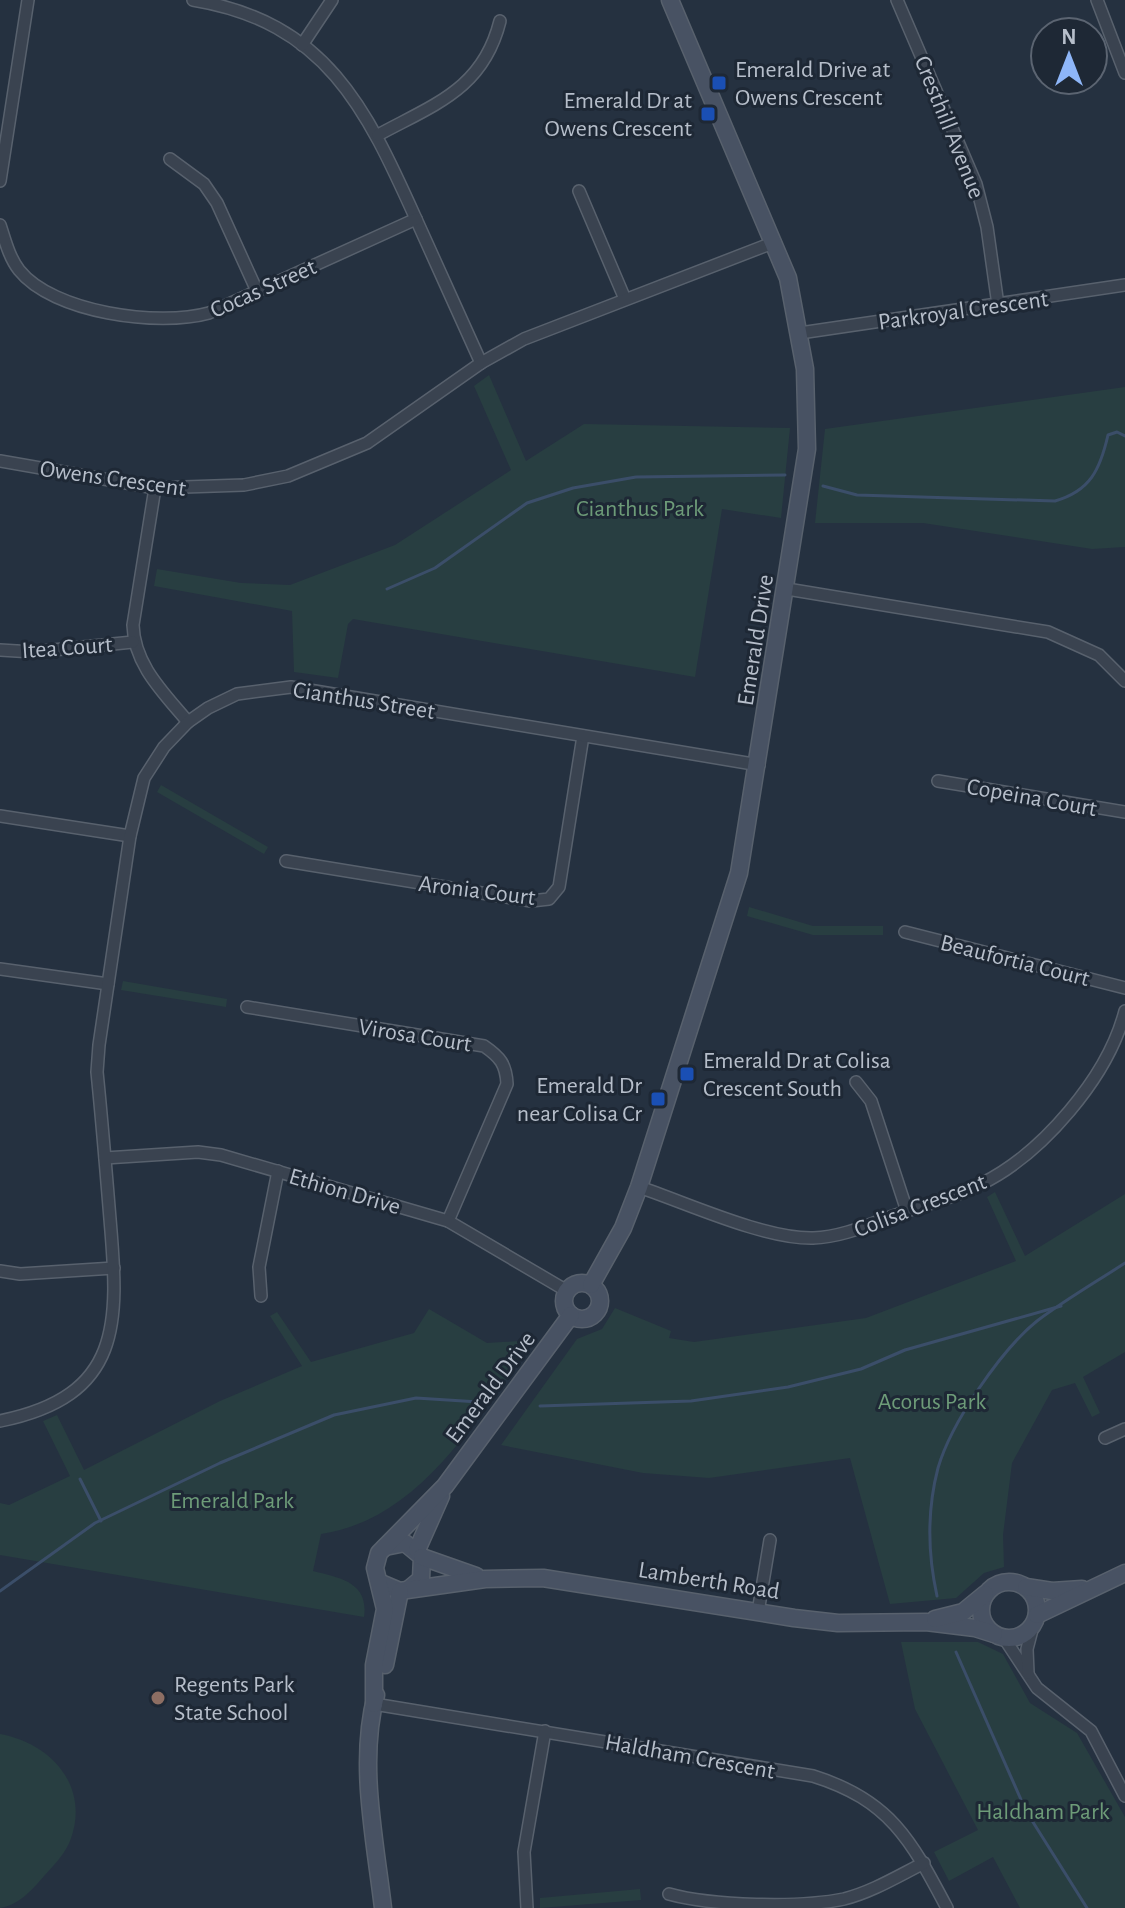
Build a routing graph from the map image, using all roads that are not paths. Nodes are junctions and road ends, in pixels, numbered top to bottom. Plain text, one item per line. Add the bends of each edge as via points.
1 (28, 0) edge
2 (193, 0) edge
3 (332, 0) edge
4 (670, 0) edge
5 (897, 0) edge
6 (1097, 0) edge
7 (500, 21) dead end
8 (302, 45) junction
9 (1125, 73) edge
10 (378, 135) junction
11 (170, 159) dead end
12 (0, 181) edge
13 (579, 191) dead end
14 (416, 219) junction
15 (0, 225) edge
16 (775, 242) junction
17 (1125, 285) edge
18 (257, 291) junction
19 (625, 299) junction
20 (998, 305) junction
21 (800, 333) junction
22 (481, 363) junction
23 (0, 461) edge
24 (155, 488) junction
25 (787, 589) junction
26 (133, 642) junction
27 (0, 650) edge
28 (1125, 681) edge
29 (188, 722) junction
30 (583, 736) junction
31 (759, 765) junction
32 (938, 781) dead end
33 (1125, 812) edge
34 (0, 816) edge
35 (130, 836) junction
36 (286, 861) dead end
37 (905, 932) dead end
38 (0, 969) edge
39 (108, 984) junction
40 (1125, 988) edge
41 (247, 1007) dead end
42 (1125, 1011) edge
43 (856, 1082) dead end
44 (105, 1158) junction
45 (278, 1171) junction
46 (639, 1187) junction
47 (907, 1211) junction
48 (448, 1221) junction
49 (114, 1268) junction
50 (0, 1271) edge
51 (591, 1285) junction
52 (567, 1291) junction
53 (261, 1296) dead end
54 (571, 1315) junction
55 (0, 1421) edge
56 (1125, 1429) edge
57 (1105, 1438) dead end
58 (445, 1486) junction
59 (770, 1540) dead end
60 (385, 1547) junction
61 (420, 1553) junction
62 (1125, 1573) edge
63 (485, 1579) junction
64 (381, 1583) junction
65 (1026, 1587) junction
66 (1091, 1588) junction
67 (405, 1590) junction
68 (988, 1591) junction
69 (758, 1612) junction
70 (1035, 1621) junction
71 (926, 1622) junction
72 (999, 1636) junction
73 (1028, 1675) junction
74 (374, 1704) junction
75 (545, 1731) junction
76 (1125, 1796) edge
77 (924, 1863) junction
78 (669, 1894) dead end
79 (383, 1908) edge
80 (527, 1908) edge
81 (947, 1908) edge

1 - 12 street
2 - 8 street via 240,12
3 - 8 street
4 - 16 street, Emerald Drive
5 - 20 street, Cresthill Avenue via 976,184
6 - 9 street
7 - 10 street via 494,44 472,79
8 - 10 street via 352,93
10 - 14 street
11 - 18 street via 204,184 217,203
13 - 19 street
14 - 18 street, Cocas Street
14 - 22 street
15 - 18 street, Cocas Street via 19,270 40,290 65,303 187,319
16 - 19 street, Owens Crescent
16 - 21 street, Emerald Drive
17 - 20 street, Parkroyal Crescent
19 - 22 street, Owens Crescent via 524,339
20 - 21 street, Parkroyal Crescent
21 - 25 street, Emerald Drive via 807,449
22 - 24 street, Owens Crescent via 367,443 288,476 244,485
23 - 24 street, Owens Crescent
24 - 26 street
25 - 28 street via 1048,632 1099,655
25 - 31 street, Emerald Drive
26 - 27 street, Itea Court
26 - 29 street via 150,674
29 - 30 street, Cianthus Street via 237,694 291,687
29 - 35 street, Cianthus Street via 144,778
30 - 31 street, Cianthus Street
30 - 36 street, Aronia Court via 559,887 549,899 531,901
31 - 46 street, Emerald Drive via 730,908
32 - 33 street, Copeina Court
34 - 35 street
35 - 39 street, Cianthus Street
37 - 40 street, Beaufortia Court
38 - 39 street
39 - 44 street, Cianthus Street via 97,1072
41 - 48 street, Virosa Court via 484,1046 498,1055 506,1067 507,1084
42 - 47 street, Colisa Crescent via 1101,1067 1036,1147 984,1183
43 - 47 street via 871,1101
44 - 45 street, Ethion Drive via 198,1152
44 - 49 street, Cianthus Street
45 - 48 street, Ethion Drive
45 - 53 street via 259,1267
46 - 47 street, Colisa Crescent via 784,1236 845,1233
46 - 51 street, Emerald Drive
48 - 52 street, Ethion Drive
49 - 50 street
49 - 55 street, Cianthus Street via 115,1317 98,1362 84,1381 42,1410
51 - 52 street via 581,1283
51 - 54 street via 599,1294 597,1311 582,1319
52 - 54 street via 564,1301
54 - 58 street, Emerald Drive
56 - 57 street
58 - 60 street, Emerald Drive
58 - 61 street, Emerald Drive
59 - 69 street
60 - 61 street via 405,1543
60 - 64 street, Emerald Drive via 376,1560
61 - 63 street, Lamberth Road via 448,1569
61 - 67 street, Emerald Drive via 424,1572
62 - 66 street, Lamberth Road
63 - 67 street, Lamberth Road
63 - 69 street, Lamberth Road via 571,1581
64 - 67 street
64 - 74 street, Emerald Drive via 385,1609 374,1665
65 - 66 street, Lamberth Road
65 - 68 street, Lamberth Road via 1002,1583
65 - 70 street via 1036,1600
66 - 70 street, Lamberth Road
67 - 74 street, Emerald Drive
68 - 71 street, Lamberth Road via 963,1612
68 - 72 street via 981,1614
69 - 71 street, Lamberth Road via 838,1623
70 - 72 street, Lamberth Road via 1020,1636
70 - 73 street via 1027,1649
71 - 72 street, Lamberth Road
72 - 73 street
73 - 76 street via 1091,1731
74 - 75 street, Haldham Crescent
74 - 79 street, Emerald Drive via 369,1770
75 - 77 street, Haldham Crescent via 840,1785 890,1816
75 - 80 street via 524,1852
77 - 78 street via 864,1892 825,1902 700,1903
77 - 81 street, Haldham Crescent

